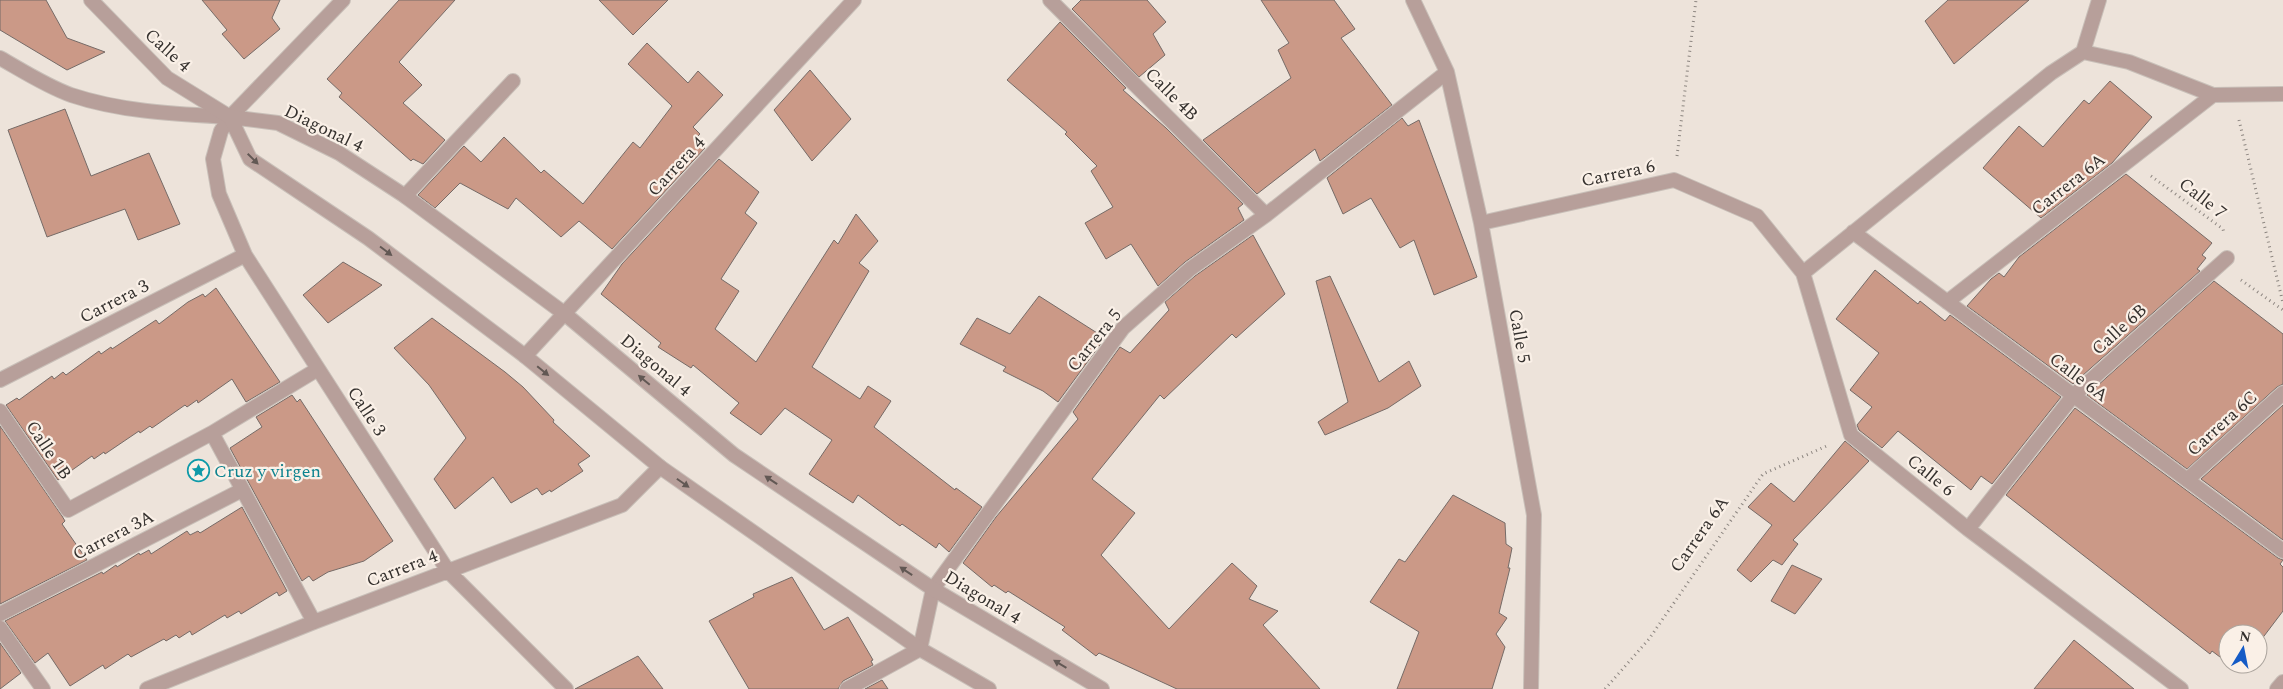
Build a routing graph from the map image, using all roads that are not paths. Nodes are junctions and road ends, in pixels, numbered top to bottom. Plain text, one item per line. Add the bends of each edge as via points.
1 (91, 0) edge
2 (343, 0) edge
3 (854, 0) edge
4 (1050, 0) edge
5 (1413, 0) edge
6 (2099, 0) edge
7 (2083, 52) junction
8 (0, 58) edge
9 (1447, 72) junction
10 (513, 81) dead end
11 (2283, 94) edge
12 (2212, 95) junction
13 (230, 117) junction
14 (405, 196) junction
15 (1266, 215) junction
16 (1481, 223) junction
17 (1852, 232) junction
18 (245, 255) junction
19 (2227, 258) road end
20 (1803, 273) junction
21 (1947, 302) junction
22 (565, 314) junction
23 (525, 356) junction
24 (318, 369) junction
25 (0, 380) edge
26 (2283, 393) edge
27 (2073, 396) junction
28 (0, 411) edge
29 (212, 433) junction
30 (660, 467) junction
31 (2187, 480) junction
32 (242, 490) junction
33 (1968, 529) junction
34 (2283, 551) edge
35 (448, 571) junction
36 (933, 589) junction
37 (0, 614) edge
38 (314, 622) junction
39 (0, 628) edge
40 (920, 649) junction
41 (2283, 682) edge
42 (43, 689) edge
43 (147, 689) edge
44 (566, 689) edge
45 (847, 689) edge
46 (988, 689) edge
47 (1102, 689) edge
48 (1530, 689) edge
49 (2181, 689) edge
50 (2277, 689) edge

1 - 13 street, Calle 4 via 167,78
2 - 13 street
3 - 22 street, Carrera 4
4 - 15 street, Calle 4B
5 - 9 street, Calle 5
6 - 7 street
7 - 12 street via 2129,62
7 - 17 street via 2051,73
8 - 13 street, Diagonal 4 via 69,94 100,104 160,113
9 - 15 street, Carrera 5
9 - 16 street, Calle 5
10 - 14 street
11 - 12 street
12 - 21 street, Carrera 6A
13 - 14 street, Diagonal 4 via 278,123 340,153
13 - 18 street, Calle 3 via 221,131 213,159 219,194
13 -> 23 street via 250,159 368,238
14 - 22 street, Diagonal 4
15 - 36 street, Carrera 5 via 1190,269 1123,328
16 - 20 street, Carrera 6 via 1674,180 1757,216
16 - 48 street, Calle 5 via 1534,515
17 - 20 street
17 - 21 street, Calle 6A
18 - 24 street, Calle 3
18 - 25 street, Carrera 3
19 - 27 street, Calle 6B
20 - 33 street, Calle 6 via 1851,435
21 - 27 street, Calle 6A
22 - 23 street, Carrera 4
36 -> 22 street, Diagonal 4 via 734,455
23 -> 30 street
24 - 29 street
24 - 35 street, Calle 3
26 - 31 street, Carrera 6C
27 - 31 street, Calle 6A
27 - 33 street, Calle 6B
28 - 29 street, Calle 1B via 68,510
29 - 32 street
30 - 35 street, Carrera 4 via 622,504
30 -> 40 street
31 - 34 street, Calle 6A
32 - 37 street, Carrera 3A
32 - 38 street
33 - 49 street, Calle 6
35 - 38 street, Carrera 4
35 - 44 street, Calle 3
36 - 40 street, Carrera 5
47 -> 36 street, Diagonal 4
38 - 43 street, Carrera 4
39 - 42 street
40 - 45 street
40 - 46 street
41 - 50 street

